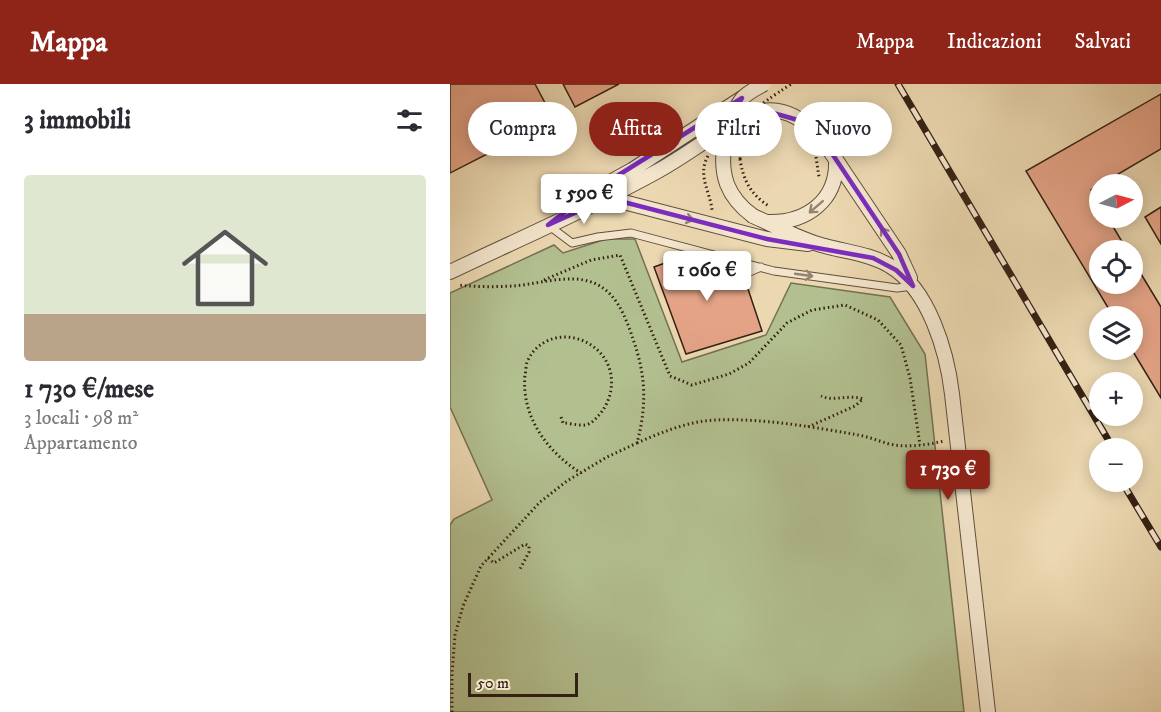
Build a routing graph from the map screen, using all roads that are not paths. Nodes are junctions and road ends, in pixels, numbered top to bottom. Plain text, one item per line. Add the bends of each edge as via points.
1 (764, 84) edge
2 (742, 98) junction
3 (836, 159) junction
4 (608, 198) junction
5 (759, 219) junction
6 (548, 225) junction
7 (822, 246) junction
8 (761, 267) junction
9 (743, 275) dead end
10 (453, 278) edge
11 (913, 286) junction
12 (988, 712) edge

1 - 2 street, bridge
2 - 5 street, bridge via 732,118 723,159 731,190 746,211
2 - 6 street via 585,196
3 - 4 street via 805,122 790,114 761,112
3 -> 5 street via 833,184 817,207 796,219
11 -> 3 street via 899,254
4 - 6 street
4 -> 7 street via 767,239
5 - 7 street
6 - 8 lane via 572,243 631,233
6 - 10 street
7 - 11 street via 885,263
8 - 9 lane
8 -> 11 lane via 897,288
11 - 12 street via 942,341 949,369

